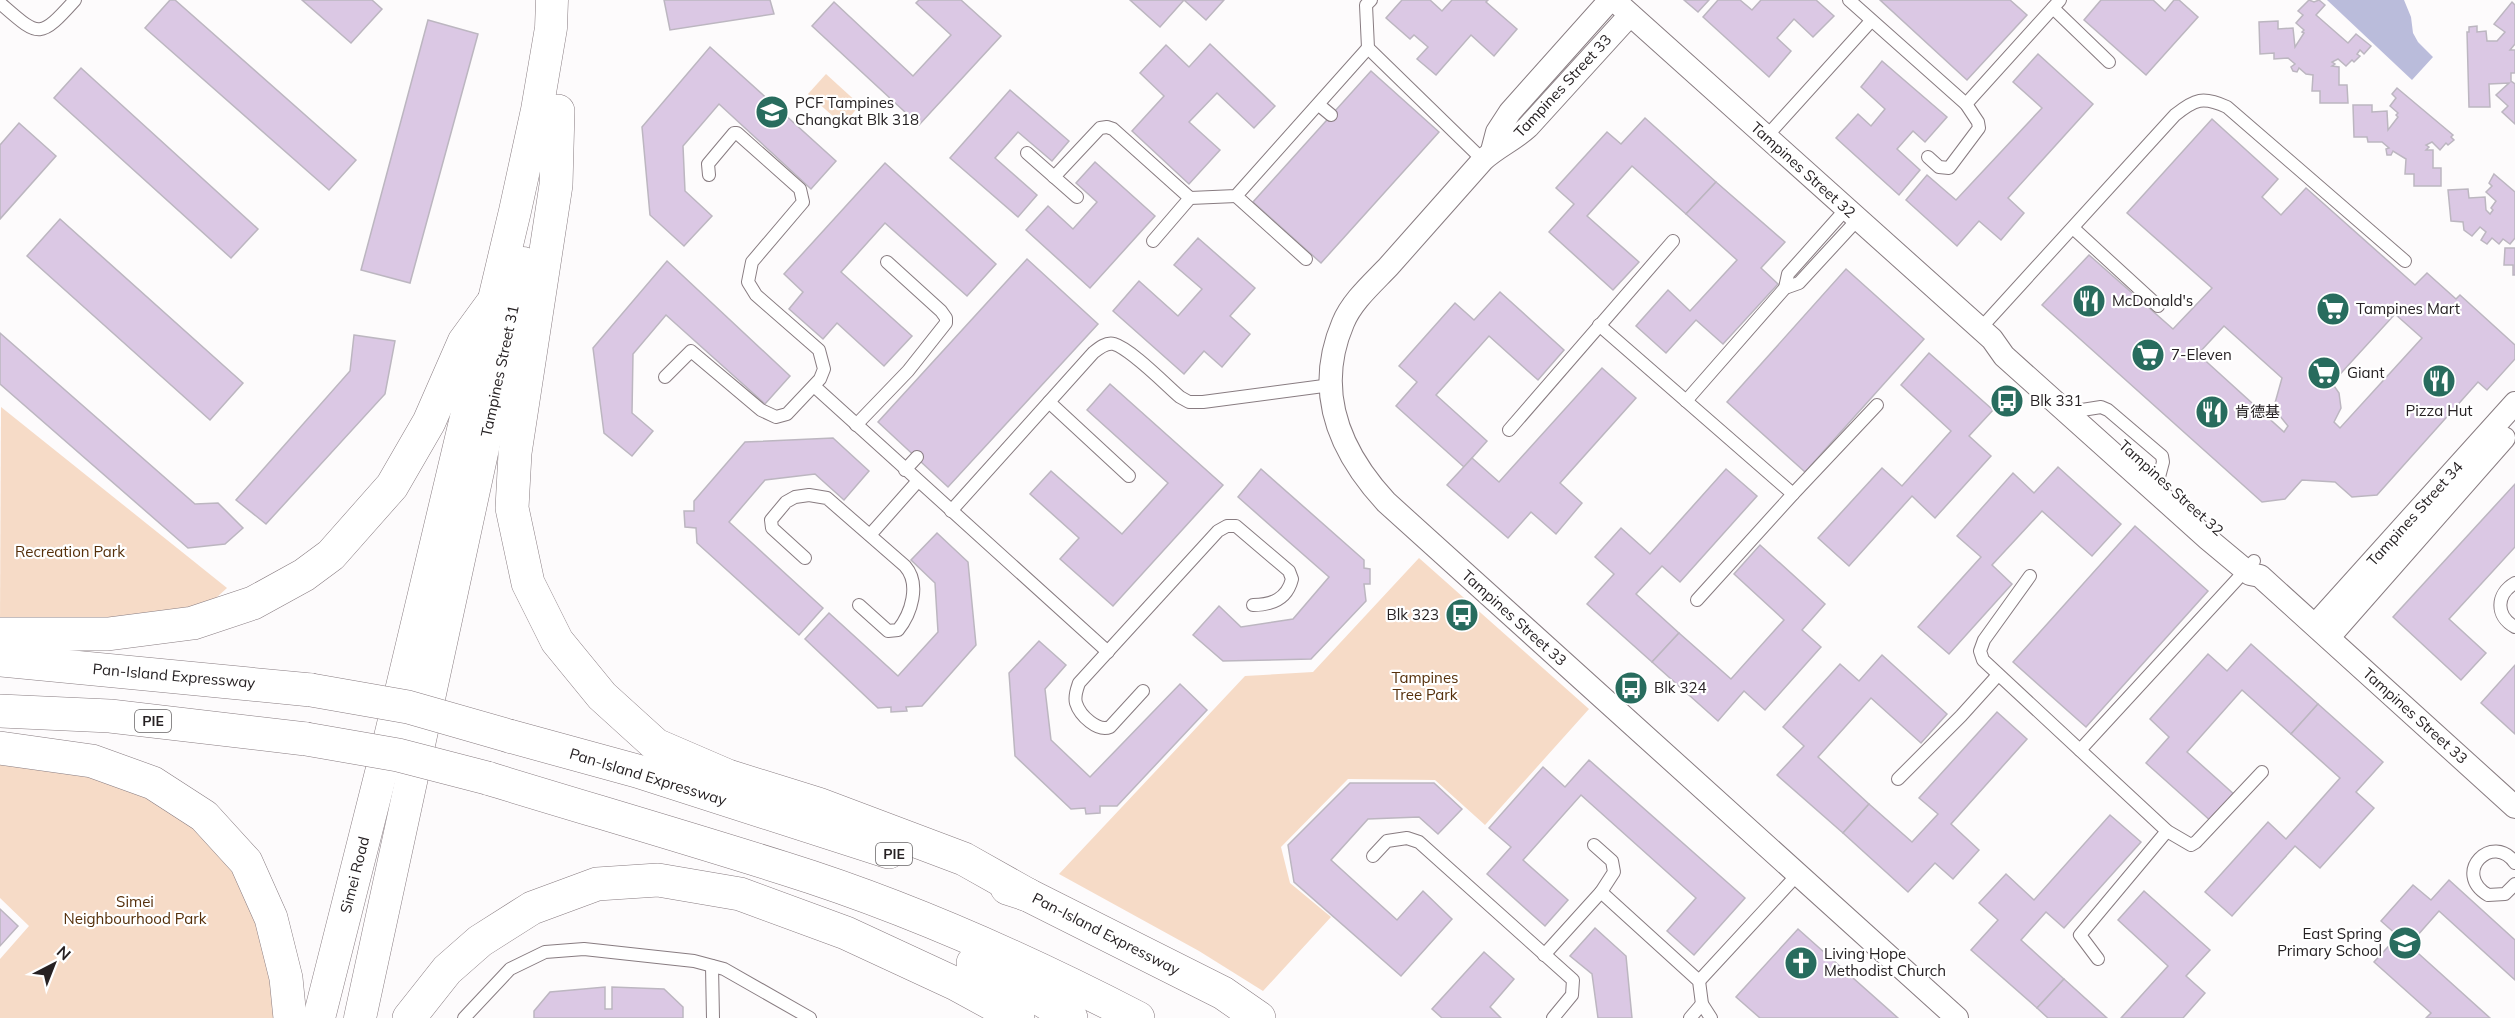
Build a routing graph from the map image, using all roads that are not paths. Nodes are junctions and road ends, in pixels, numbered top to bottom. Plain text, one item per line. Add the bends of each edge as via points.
1 (75, 0) edge
2 (552, 0) edge
3 (574, 0) edge
4 (1849, 0) edge
5 (1366, 2) edge
6 (0, 3) edge
7 (2056, 4) edge
8 (1618, 5) edge
9 (1872, 21) junction
10 (1368, 48) junction
11 (2109, 62) dead end
12 (1966, 104) junction
13 (1318, 105) junction
14 (558, 111) junction
15 (1331, 115) dead end
16 (1766, 137) junction
17 (1027, 153) dead end
18 (1488, 155) junction
19 (1928, 157) dead end
20 (709, 175) dead end
21 (1054, 177) junction
22 (1236, 196) junction
23 (1077, 198) dead end
24 (1190, 198) junction
25 (1852, 214) junction
26 (2073, 228) junction
27 (1153, 241) dead end
28 (1673, 241) dead end
29 (1306, 259) dead end
30 (2405, 261) dead end
31 (887, 262) dead end
32 (491, 305) junction
33 (2158, 306) dead end
34 (1599, 325) junction
35 (1986, 334) junction
36 (665, 376) dead end
37 (1331, 385) junction
38 (814, 386) junction
39 (1686, 401) junction
40 (1049, 402) junction
41 (2515, 403) edge
42 (1877, 405) dead end
43 (856, 425) junction
44 (2515, 425) edge
45 (1509, 430) dead end
46 (2494, 438) junction
47 (916, 458) dead end
48 (905, 470) junction
49 (1129, 476) dead end
50 (917, 482) junction
51 (1792, 494) junction
52 (951, 511) junction
53 (870, 535) junction
54 (805, 558) dead end
55 (2254, 569) junction
56 (2030, 576) dead end
57 (2515, 583) edge
58 (1697, 600) dead end
59 (859, 605) dead end
60 (1253, 605) dead end
61 (2515, 627) edge
62 (2322, 631) junction
63 (0, 634) edge
64 (1108, 652) junction
65 (0, 660) edge
66 (1998, 675) junction
67 (1143, 690) dead end
68 (0, 711) edge
69 (391, 733) joint
70 (0, 748) edge
71 (2080, 750) junction
72 (2262, 772) dead end
73 (1898, 778) dead end
74 (2515, 807) edge
75 (626, 821) junction
76 (2167, 831) junction
77 (1594, 845) dead end
78 (1373, 856) dead end
79 (2514, 858) edge
80 (1798, 874) junction
81 (2515, 884) edge
82 (1601, 892) junction
83 (1028, 895) junction
84 (1544, 955) junction
85 (2098, 959) dead end
86 (712, 966) junction
87 (1699, 981) junction
88 (1702, 1004) junction
89 (290, 1018) edge
90 (319, 1018) edge
91 (360, 1018) edge
92 (409, 1018) edge
93 (464, 1018) edge
94 (713, 1018) edge
95 (810, 1018) edge
96 (1018, 1018) edge
97 (1071, 1018) edge
98 (1138, 1018) edge
99 (1259, 1018) edge
100 (1552, 1018) edge
101 (1690, 1018) edge
102 (1711, 1018) edge
103 (1957, 1018) edge

1 - 6 lane via 53,25 42,30 32,30
2 - 32 main road, Tampines Street 31 via 537,110
3 - 14 main road, Tampines Street 31
4 - 9 lane
5 - 10 lane
7 - 11 lane
7 - 12 lane
8 - 16 street, Tampines Street 32
8 - 18 street, Tampines Street 33 via 1528,127
9 - 12 lane
9 - 16 lane
10 - 13 lane
10 - 18 lane
12 - 19 lane via 1978,122 1977,133 1949,168 1939,167
13 - 15 lane
13 - 22 lane
14 - 83 highway via 556,185 515,453 512,508 528,583 557,641 602,696 656,745 728,776 818,804 964,859
14 - 91 main road, Tampines Street 31
16 - 25 street, Tampines Street 32
17 - 21 lane
18 - 37 street, Tampines Street 33 via 1350,310 1336,343
20 - 38 lane via 708,164 738,133 800,189 803,202 752,262 748,282 756,295 819,350 824,369
21 - 23 lane
21 - 24 lane via 1100,128 1107,127
22 - 24 lane
22 - 29 lane
24 - 27 lane
25 - 35 street, Tampines Street 32
25 - 39 lane via 1800,283 1785,288
26 - 30 lane via 2175,115 2190,103 2211,100 2227,107
26 - 33 lane
26 - 35 lane
28 - 34 lane
31 - 43 lane via 941,312 946,323 908,371
32 - 63 highway via 464,342 429,422 392,486 331,555 304,576 253,603 193,623 108,634
32 - 69 main road, Tampines Street 31
34 - 39 lane
34 - 45 lane
35 - 55 street, Tampines Street 32 via 2004,356 2208,539
35 - 55 street, Tampines Street 32 via 2012,346 2159,477
36 - 38 lane via 691,351 761,410 776,417 787,414
37 - 40 lane via 1189,402 1126,350 1112,344 1093,352
37 - 80 street, Tampines Street 33 via 1335,415 1350,456 1386,502
38 - 43 lane
39 - 51 lane
40 - 49 lane
40 - 52 lane
41 - 46 street, Tampines Street 34
42 - 51 lane
43 - 48 lane
44 - 46 street, Tampines Street 34
46 - 62 street, Tampines Street 34
47 - 48 lane
48 - 50 lane
50 - 52 lane
50 - 53 lane
51 - 58 lane
52 - 64 lane
53 - 54 lane via 827,498 795,497 775,513 770,524
53 - 59 lane via 909,569 911,610 898,630 892,632
55 - 62 street, Tampines Street 32
55 - 71 lane
56 - 66 lane via 1980,651
57 - 61 lane via 2503,593 2500,610
60 - 64 lane via 1267,605 1279,599 1292,579 1289,571 1236,526 1227,526 1218,531
62 - 74 street, Tampines Street 33
64 - 67 lane via 1079,683 1075,694 1082,713 1105,729
65 - 83 highway, Pan-Island Expressway / PIE, bridge via 311,690 408,706 637,771
66 - 71 lane
66 - 73 lane
68 - 75 highway, PIE, bridge via 110,716 306,739 398,755
69 - 90 main road, Simei Road
70 - 89 highway via 92,761 153,783 204,816 246,862 271,918 286,978
71 - 76 lane
72 - 76 lane via 2192,845
75 - 97 highway via 911,934 999,974
75 - 98 highway, PIE via 784,868 917,916
76 - 85 lane via 2080,935
77 - 82 lane via 1612,861 1614,872
78 - 84 lane via 1387,841 1407,838 1419,842
79 - 81 lane via 2494,851 2486,854 2478,859 2473,875 2475,883 2488,895 2505,894
80 - 87 lane
80 - 103 street, Tampines Street 33
82 - 84 lane
82 - 87 lane
83 - 99 highway, Pan-Island Expressway / PIE via 1223,993
84 - 100 lane via 1573,980 1572,995
86 - 93 lane via 584,949 545,952 510,969
86 - 94 lane
86 - 95 lane
87 - 88 lane
88 - 101 lane
88 - 102 lane
92 - 96 highway via 447,970 480,941 532,908 597,884 658,880 740,894 846,933 956,984

